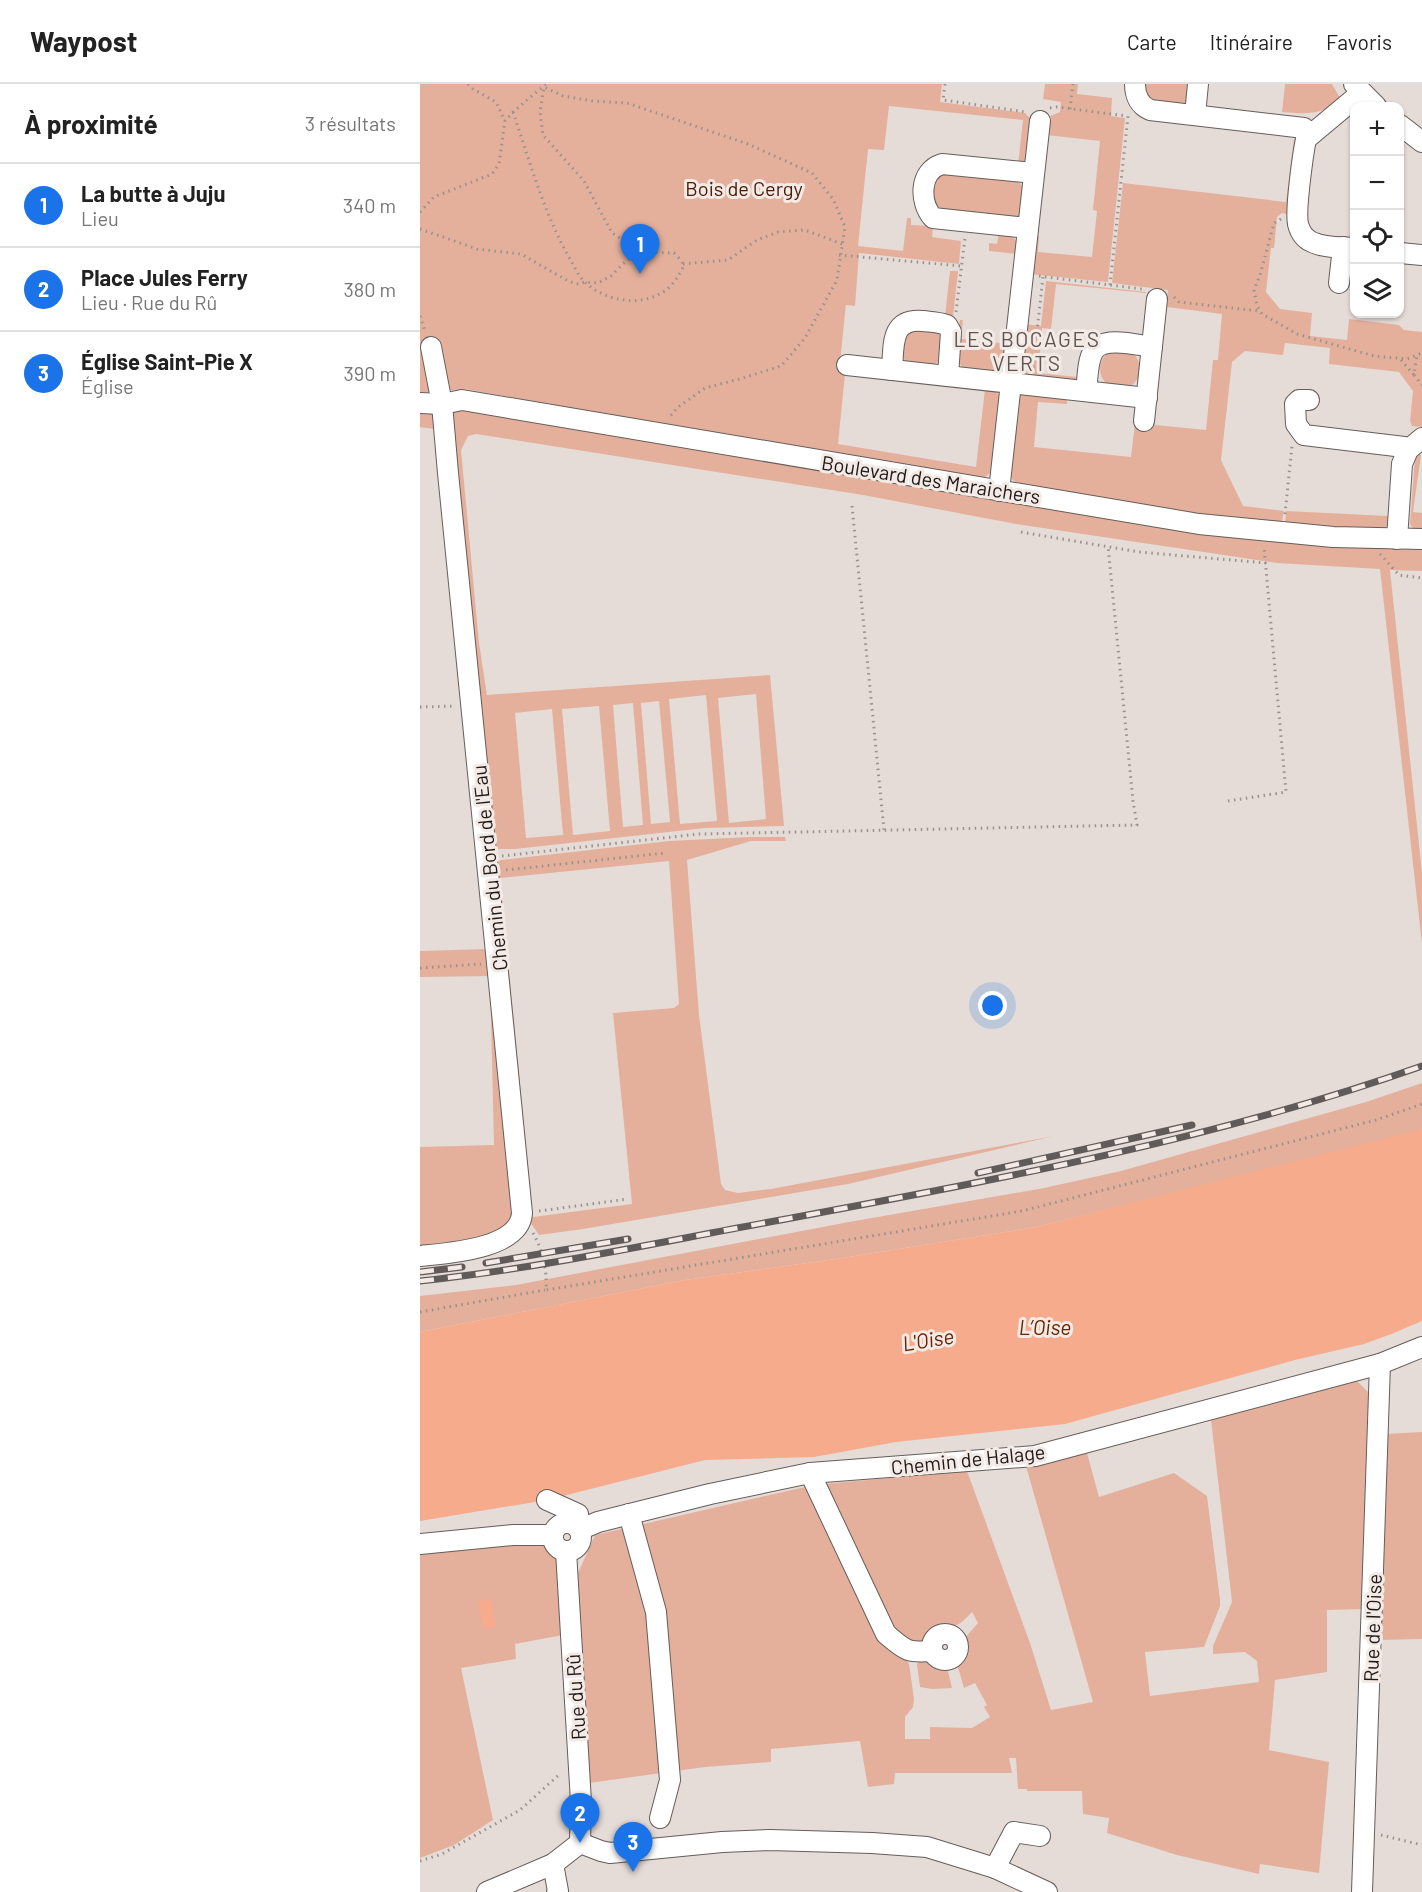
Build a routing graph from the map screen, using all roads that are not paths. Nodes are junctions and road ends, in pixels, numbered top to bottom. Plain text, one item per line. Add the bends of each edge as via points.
1 (1135, 84) edge
2 (1198, 84) edge
3 (1357, 88) edge
4 (1372, 102) edge
5 (1195, 116) junction
6 (1040, 121) dead end
7 (1404, 128) edge
8 (1310, 134) junction
9 (1422, 142) edge
10 (1034, 173) junction
11 (1028, 228) junction
12 (1349, 248) edge
13 (1404, 253) edge
14 (1422, 255) edge
15 (1339, 283) dead end
16 (1157, 299) dead end
17 (431, 347) dead end
18 (1152, 347) junction
19 (847, 365) dead end
20 (892, 370) junction
21 (948, 376) junction
22 (1011, 382) junction
23 (1086, 390) junction
24 (1147, 398) junction
25 (1309, 400) dead end
26 (420, 403) edge
27 (442, 404) junction
28 (1144, 421) dead end
29 (1415, 444) edge
30 (999, 490) junction
31 (1397, 539) junction
32 (1422, 539) edge
33 (420, 1256) edge
34 (1422, 1347) edge
35 (1380, 1364) junction
36 (810, 1473) junction
37 (548, 1500) dead end
38 (629, 1514) junction
39 (577, 1527) junction
40 (553, 1535) junction
41 (420, 1544) edge
42 (566, 1551) junction
43 (932, 1651) dead end
44 (660, 1818) dead end
45 (1040, 1836) dead end
46 (580, 1843) junction
47 (553, 1864) junction
48 (995, 1868) junction
49 (487, 1892) edge
50 (557, 1892) edge
51 (1047, 1892) edge
52 (1362, 1892) edge

1 - 5 street via 1145,108
2 - 5 street
3 - 4 street
3 - 8 street
5 - 8 street via 1304,128
6 - 10 street
7 - 9 street
8 - 12 street via 1305,145 1298,218 1302,233 1311,242
10 - 11 street
10 - 11 street via 942,164 933,167 925,179 926,209 933,218
11 - 22 street
12 - 15 street
13 - 14 street
16 - 18 street
17 - 27 street, Chemin du Bord de l'Eau
18 - 23 street via 1101,345 1092,355
18 - 24 street
19 - 20 street
20 - 21 street
20 - 21 street via 894,340 900,326 915,320 938,322 951,332
21 - 22 street
22 - 23 street
22 - 30 street
23 - 24 street
24 - 28 street
25 - 29 street via 1296,402 1295,420 1302,433 1309,436 1404,447
26 - 27 street, Boulevard des Maraichers
27 - 30 street, Boulevard des Maraichers via 462,400
27 - 33 street, Chemin du Bord de l'Eau via 522,1217 516,1229 500,1240
29 - 31 street via 1400,473
30 - 31 street, Boulevard des Maraichers via 1198,524
31 - 32 street, Boulevard des Maraichers
34 - 35 street, Chemin de Halage
35 - 36 street, Chemin de Halage via 1035,1456
35 - 52 street, Rue de l'Oise
36 - 38 street, Chemin de Halage
36 - 43 street via 886,1634 905,1650
37 - 39 street via 578,1514
38 - 39 street, Chemin de Halage
38 - 44 street via 656,1612 670,1780
39 - 40 street via 566,1522
39 - 42 street via 580,1543
40 - 41 street
40 - 42 street via 557,1547
42 - 46 street, Rue du Rû via 579,1759
45 - 48 street via 1014,1832
46 - 47 street
46 - 48 street via 610,1852 734,1841 872,1843 927,1847
47 - 49 street
47 - 50 street
48 - 51 street

